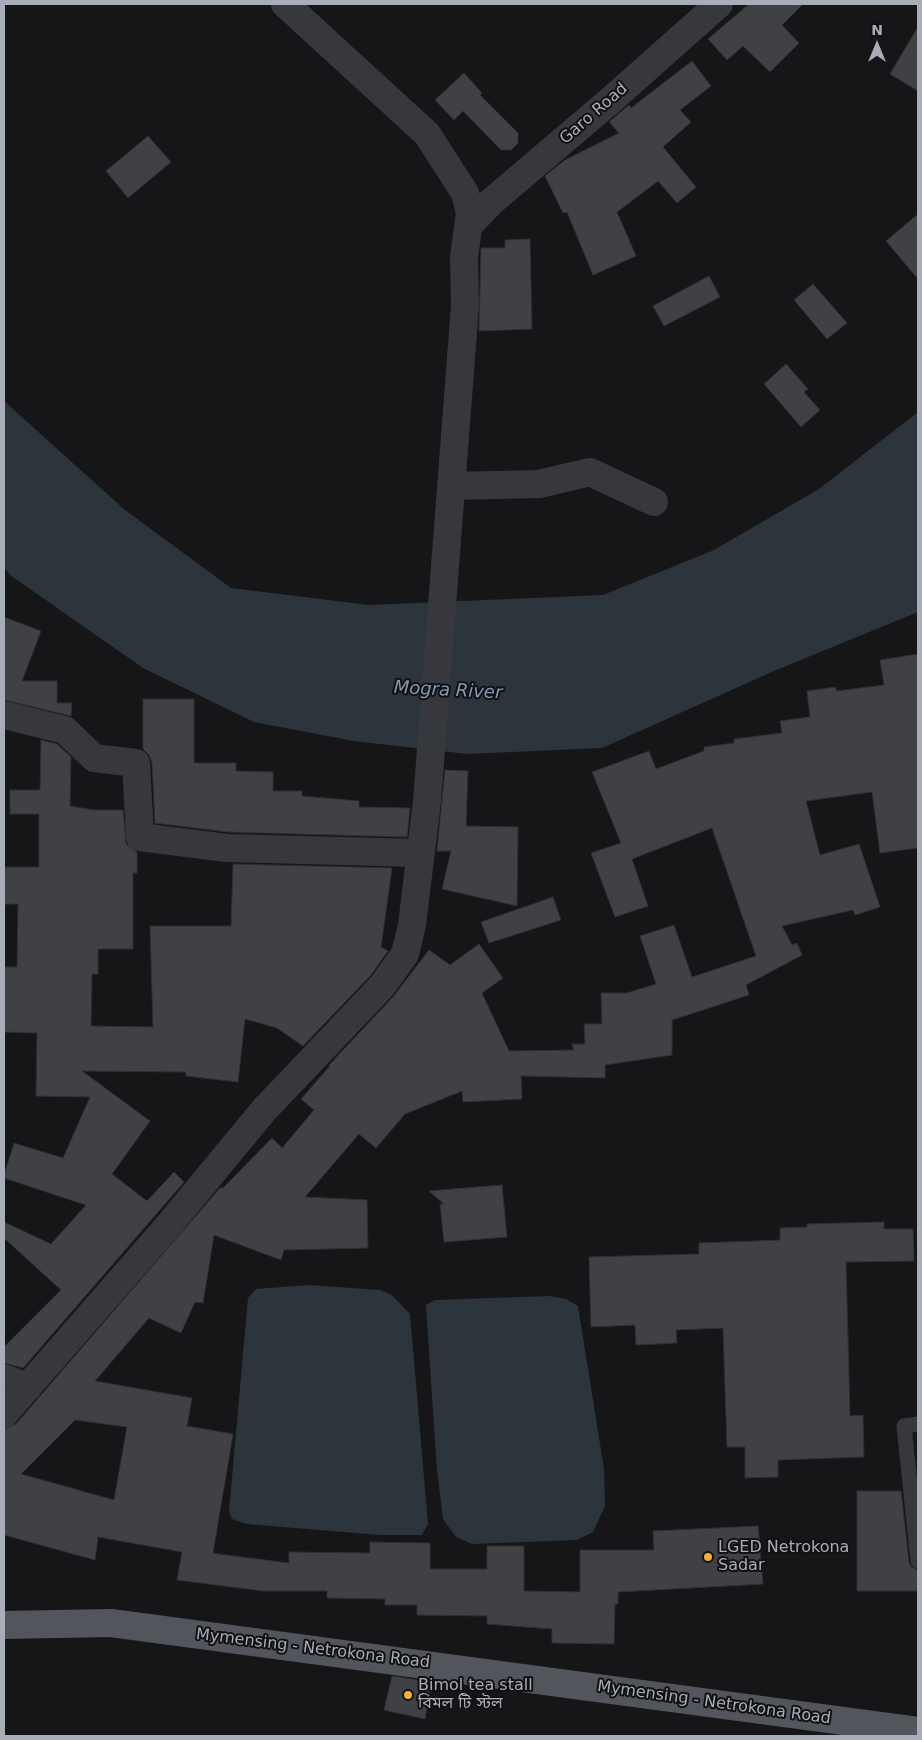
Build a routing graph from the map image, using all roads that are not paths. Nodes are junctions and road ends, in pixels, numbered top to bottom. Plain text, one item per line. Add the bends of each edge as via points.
1 (285, 4) edge
2 (720, 4) edge
3 (470, 224) junction
4 (451, 496) junction
5 (654, 502) dead end
6 (4, 715) edge
7 (420, 853) junction
8 (16, 1383) edge
9 (4, 1414) edge
10 (918, 1424) edge
11 (918, 1562) edge
12 (4, 1625) edge
13 (918, 1730) edge

1 - 3 street via 427,134 464,193
2 - 3 street, Garo Road via 491,202
3 - 4 street via 464,257 465,306
4 - 5 street via 540,484 590,472
4 - 7 street
6 - 7 street via 65,730 94,758 136,763 140,837 227,848
7 - 8 street via 412,925 405,954 382,986 264,1110 168,1225
8 - 9 street
10 - 11 lane via 904,1426
12 - 13 main road, Mymensing - Netrokona Road via 111,1623

